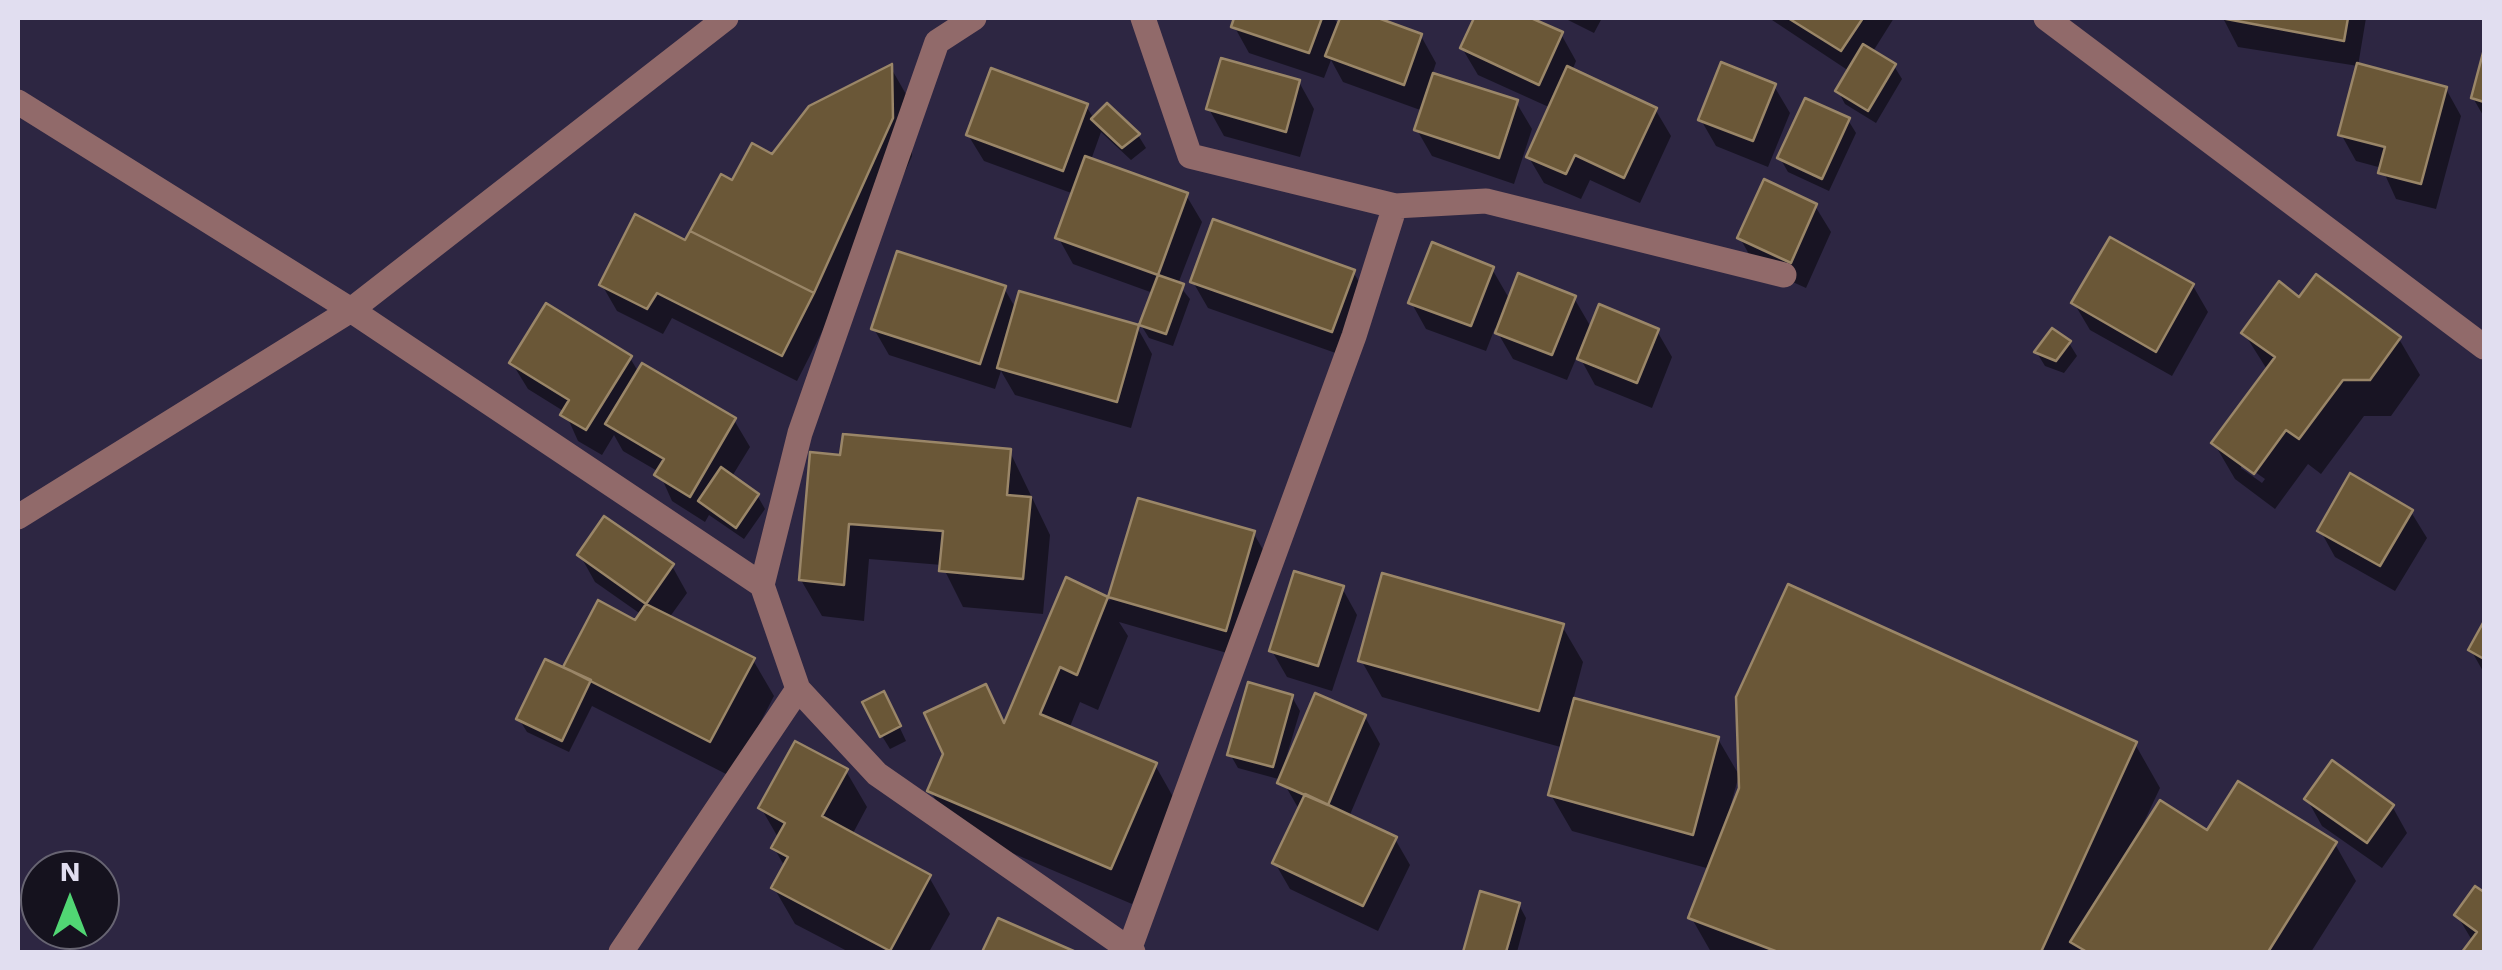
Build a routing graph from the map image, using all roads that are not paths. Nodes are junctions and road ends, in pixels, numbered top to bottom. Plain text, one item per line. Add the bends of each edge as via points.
1 (726, 18) edge
2 (974, 18) edge
3 (1143, 18) edge
4 (2046, 18) edge
5 (18, 102) edge
6 (1395, 206) junction
7 (1784, 275) dead end
8 (352, 310) junction
9 (2484, 346) edge
10 (18, 516) edge
11 (762, 585) junction
12 (798, 689) junction
13 (1131, 951) edge
14 (621, 952) edge

1 - 8 street
2 - 11 street via 938,42 800,432
3 - 6 street via 1190,156
4 - 9 street
5 - 8 street
6 - 7 street via 1486,201
6 - 13 street
8 - 10 street
8 - 11 street
11 - 12 street
12 - 13 street via 878,774
12 - 14 street

